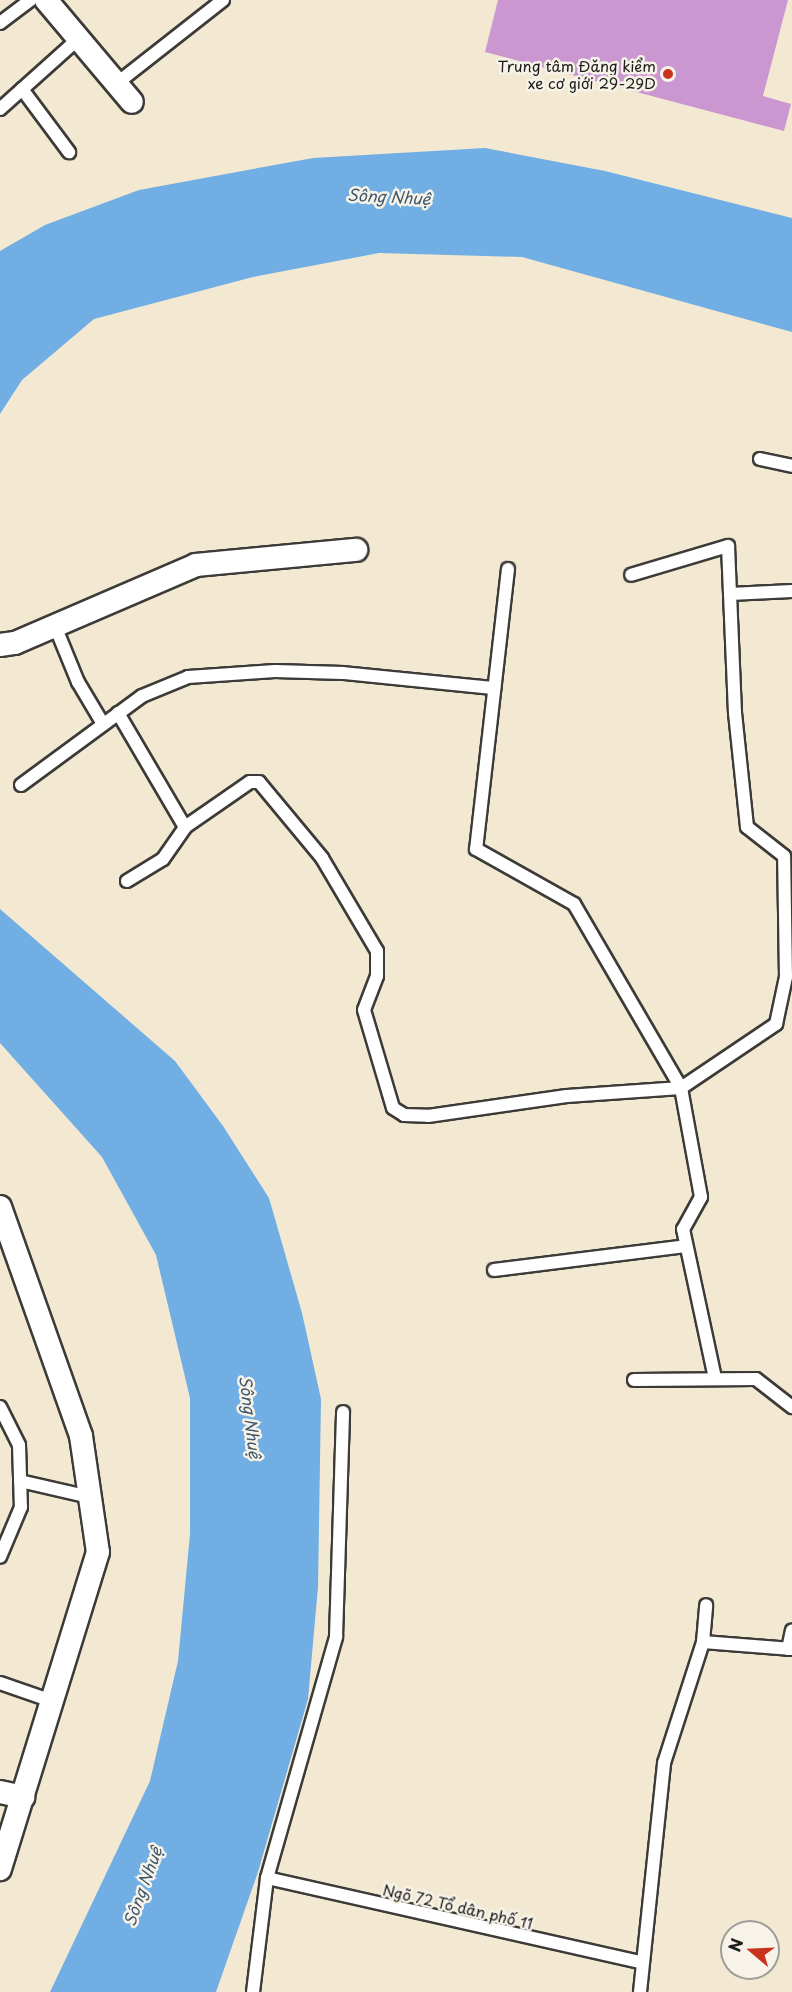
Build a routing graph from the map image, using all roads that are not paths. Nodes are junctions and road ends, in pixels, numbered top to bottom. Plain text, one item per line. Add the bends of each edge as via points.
1 (31, 0) edge
2 (46, 0) edge
3 (223, 0) edge
4 (0, 23) edge
5 (79, 38) junction
6 (116, 84) junction
7 (22, 89) junction
8 (132, 102) dead end
9 (0, 109) edge
10 (69, 152) dead end
11 (760, 459) dead end
12 (792, 466) edge
13 (356, 550) dead end
14 (508, 569) dead end
15 (631, 575) dead end
16 (792, 591) edge
17 (730, 594) junction
18 (55, 626) junction
19 (0, 645) edge
20 (494, 688) junction
21 (118, 713) junction
22 (103, 724) junction
23 (21, 785) dead end
24 (185, 827) junction
25 (788, 854) edge
26 (127, 881) dead end
27 (681, 1088) junction
28 (0, 1207) edge
29 (686, 1246) junction
30 (494, 1270) dead end
31 (715, 1378) junction
32 (634, 1380) dead end
33 (0, 1407) edge
34 (792, 1407) edge
35 (343, 1412) dead end
36 (20, 1481) junction
37 (90, 1497) junction
38 (0, 1557) edge
39 (706, 1605) dead end
40 (792, 1630) edge
41 (703, 1642) junction
42 (790, 1649) edge
43 (0, 1683) edge
44 (52, 1701) junction
45 (0, 1792) edge
46 (23, 1797) junction
47 (0, 1869) edge
48 (267, 1878) junction
49 (643, 1963) junction
50 (253, 1992) edge
51 (640, 1992) edge

1 - 4 lane
2 - 5 street
3 - 6 lane
5 - 6 street
5 - 7 lane
6 - 8 street
7 - 9 lane
7 - 10 lane
11 - 12 lane
13 - 18 street via 196,565
14 - 20 lane
15 - 17 lane via 728,546
16 - 17 lane
17 - 25 lane via 735,712 747,828
18 - 19 street
18 - 22 lane via 78,682
20 - 21 lane via 343,673 218,674 165,684
20 - 27 lane via 476,849 574,904
21 - 22 lane
21 - 24 lane
22 - 23 lane
24 - 26 lane via 163,859
24 - 27 lane via 250,782 259,782 322,858 377,951 377,975 364,1010 393,1108 404,1115 428,1116 567,1096
25 - 27 lane via 786,976 776,1024
27 - 29 lane via 701,1197 682,1229
28 - 37 street via 81,1436
29 - 30 lane
29 - 31 lane
31 - 32 lane
31 - 34 lane via 756,1379
33 - 36 lane via 19,1445
35 - 48 lane via 336,1637
36 - 37 lane
36 - 38 lane via 21,1507
37 - 44 street via 98,1552
39 - 41 lane
40 - 42 lane
41 - 42 lane
41 - 49 lane via 664,1763
43 - 44 lane
44 - 46 street
45 - 46 street
46 - 47 street
48 - 49 lane, Ngõ 72 Tổ dân phố 11
48 - 50 lane
49 - 51 lane

